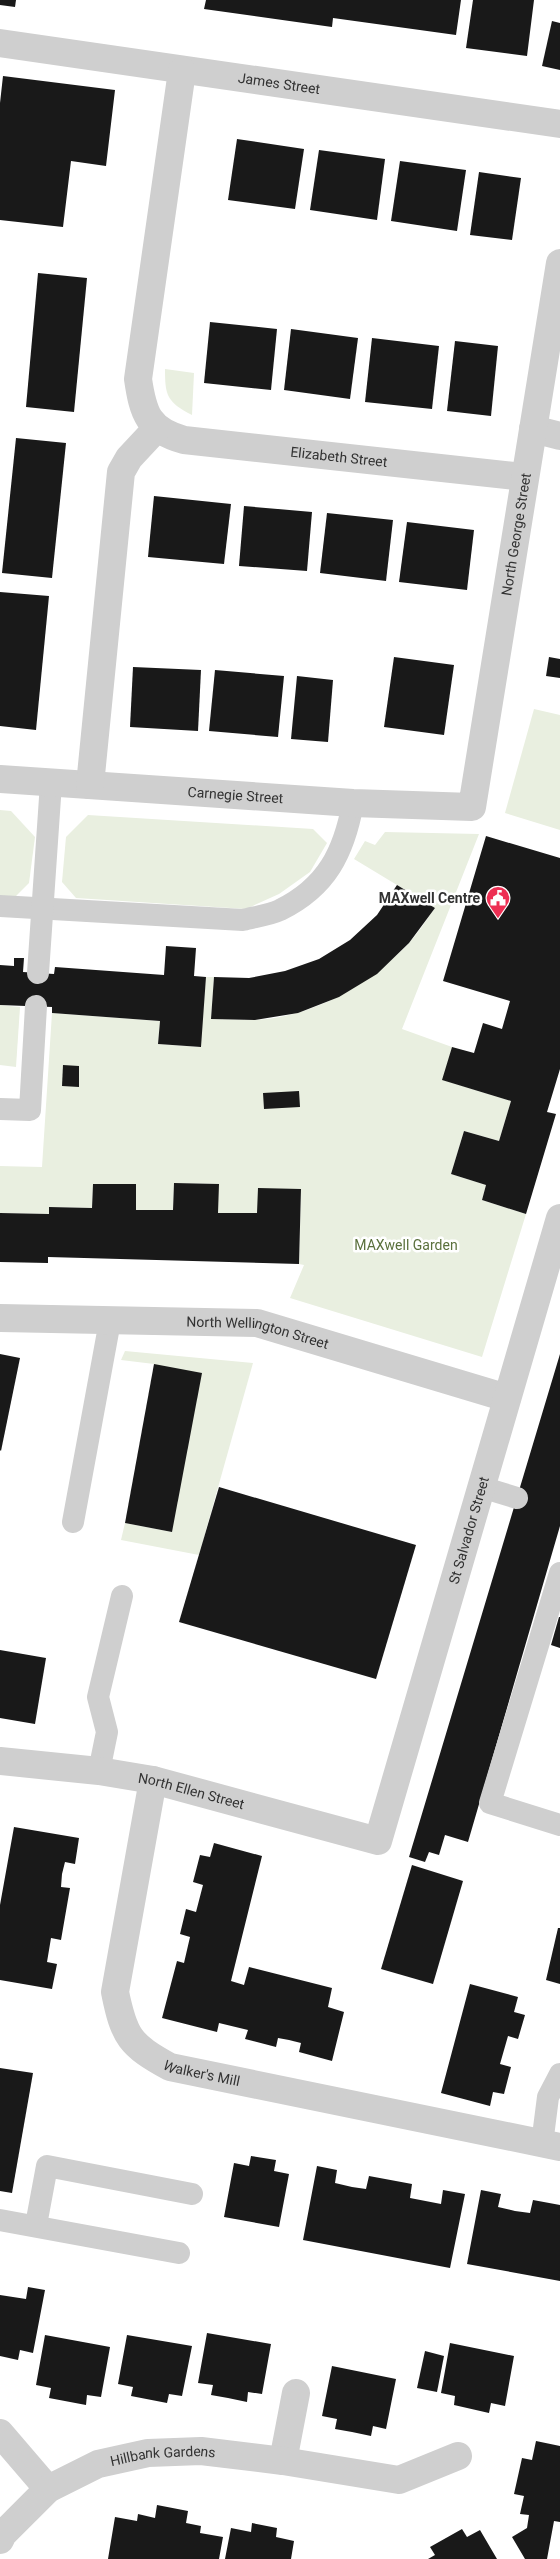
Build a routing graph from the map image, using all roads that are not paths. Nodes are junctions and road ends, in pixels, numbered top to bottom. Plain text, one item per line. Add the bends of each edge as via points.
1 (0, 43) edge
2 (182, 71) junction
3 (560, 124) edge
4 (560, 263) edge
5 (157, 428) junction
6 (533, 429) junction
7 (560, 436) edge
8 (524, 477) junction
9 (0, 780) edge
10 (51, 783) junction
11 (90, 784) junction
12 (353, 803) junction
13 (472, 807) joint
14 (0, 906) edge
15 (43, 908) junction
16 (38, 973) dead end
17 (36, 1006) dead end
18 (0, 1108) edge
19 (560, 1218) edge
20 (0, 1318) edge
21 (110, 1321) junction
22 (507, 1398) junction
23 (481, 1487) junction
24 (517, 1498) dead end
25 (73, 1522) dead end
26 (560, 1573) edge
27 (122, 1596) dead end
28 (0, 1761) edge
29 (99, 1771) junction
30 (153, 1780) junction
31 (560, 1825) edge
32 (378, 1841) joint
33 (560, 2074) edge
34 (551, 2145) edge
35 (192, 2194) dead end
36 (0, 2220) edge
37 (36, 2225) junction
38 (179, 2253) dead end
39 (296, 2393) dead end
40 (0, 2432) edge
41 (458, 2456) dead end
42 (284, 2461) junction
43 (48, 2489) junction
44 (0, 2540) edge

1 - 2 street, James Street
2 - 3 street, James Street
2 - 5 street, Elizabeth Street via 138,379 142,408
4 - 6 street, North George Street
5 - 8 street, Elizabeth Street via 184,440
5 - 11 street via 129,458 121,472
6 - 7 street
6 - 8 street, North George Street
8 - 13 street, North George Street
9 - 10 street, Carnegie Street
10 - 11 street, Carnegie Street
10 - 15 lane
11 - 12 street, Carnegie Street
12 - 13 street, Carnegie Street
12 - 15 lane via 348,834 334,865 310,890 279,910 243,920
14 - 15 lane
15 - 16 lane
17 - 18 lane via 30,1110
19 - 22 street, St Salvador Street
20 - 21 street, North Wellington Street
21 - 22 street, North Wellington Street via 257,1323
21 - 25 lane
22 - 23 street, St Salvador Street
23 - 24 lane
23 - 32 street, St Salvador Street
26 - 31 lane via 490,1804
27 - 29 lane via 98,1697 107,1732
28 - 29 street, North Ellen Street
29 - 30 street, North Ellen Street
30 - 32 street, North Ellen Street
30 - 34 street, Walker's Mill via 115,1992 121,2026 142,2051 170,2067
33 - 34 lane, Walker's Mill via 548,2097
35 - 37 lane via 47,2166
36 - 37 lane
37 - 38 lane
39 - 42 street
40 - 43 street
41 - 42 street, Hillbank Gardens via 399,2480
42 - 43 street, Hillbank Gardens via 200,2451 148,2453 98,2464
43 - 44 street, Hillbank Gardens

